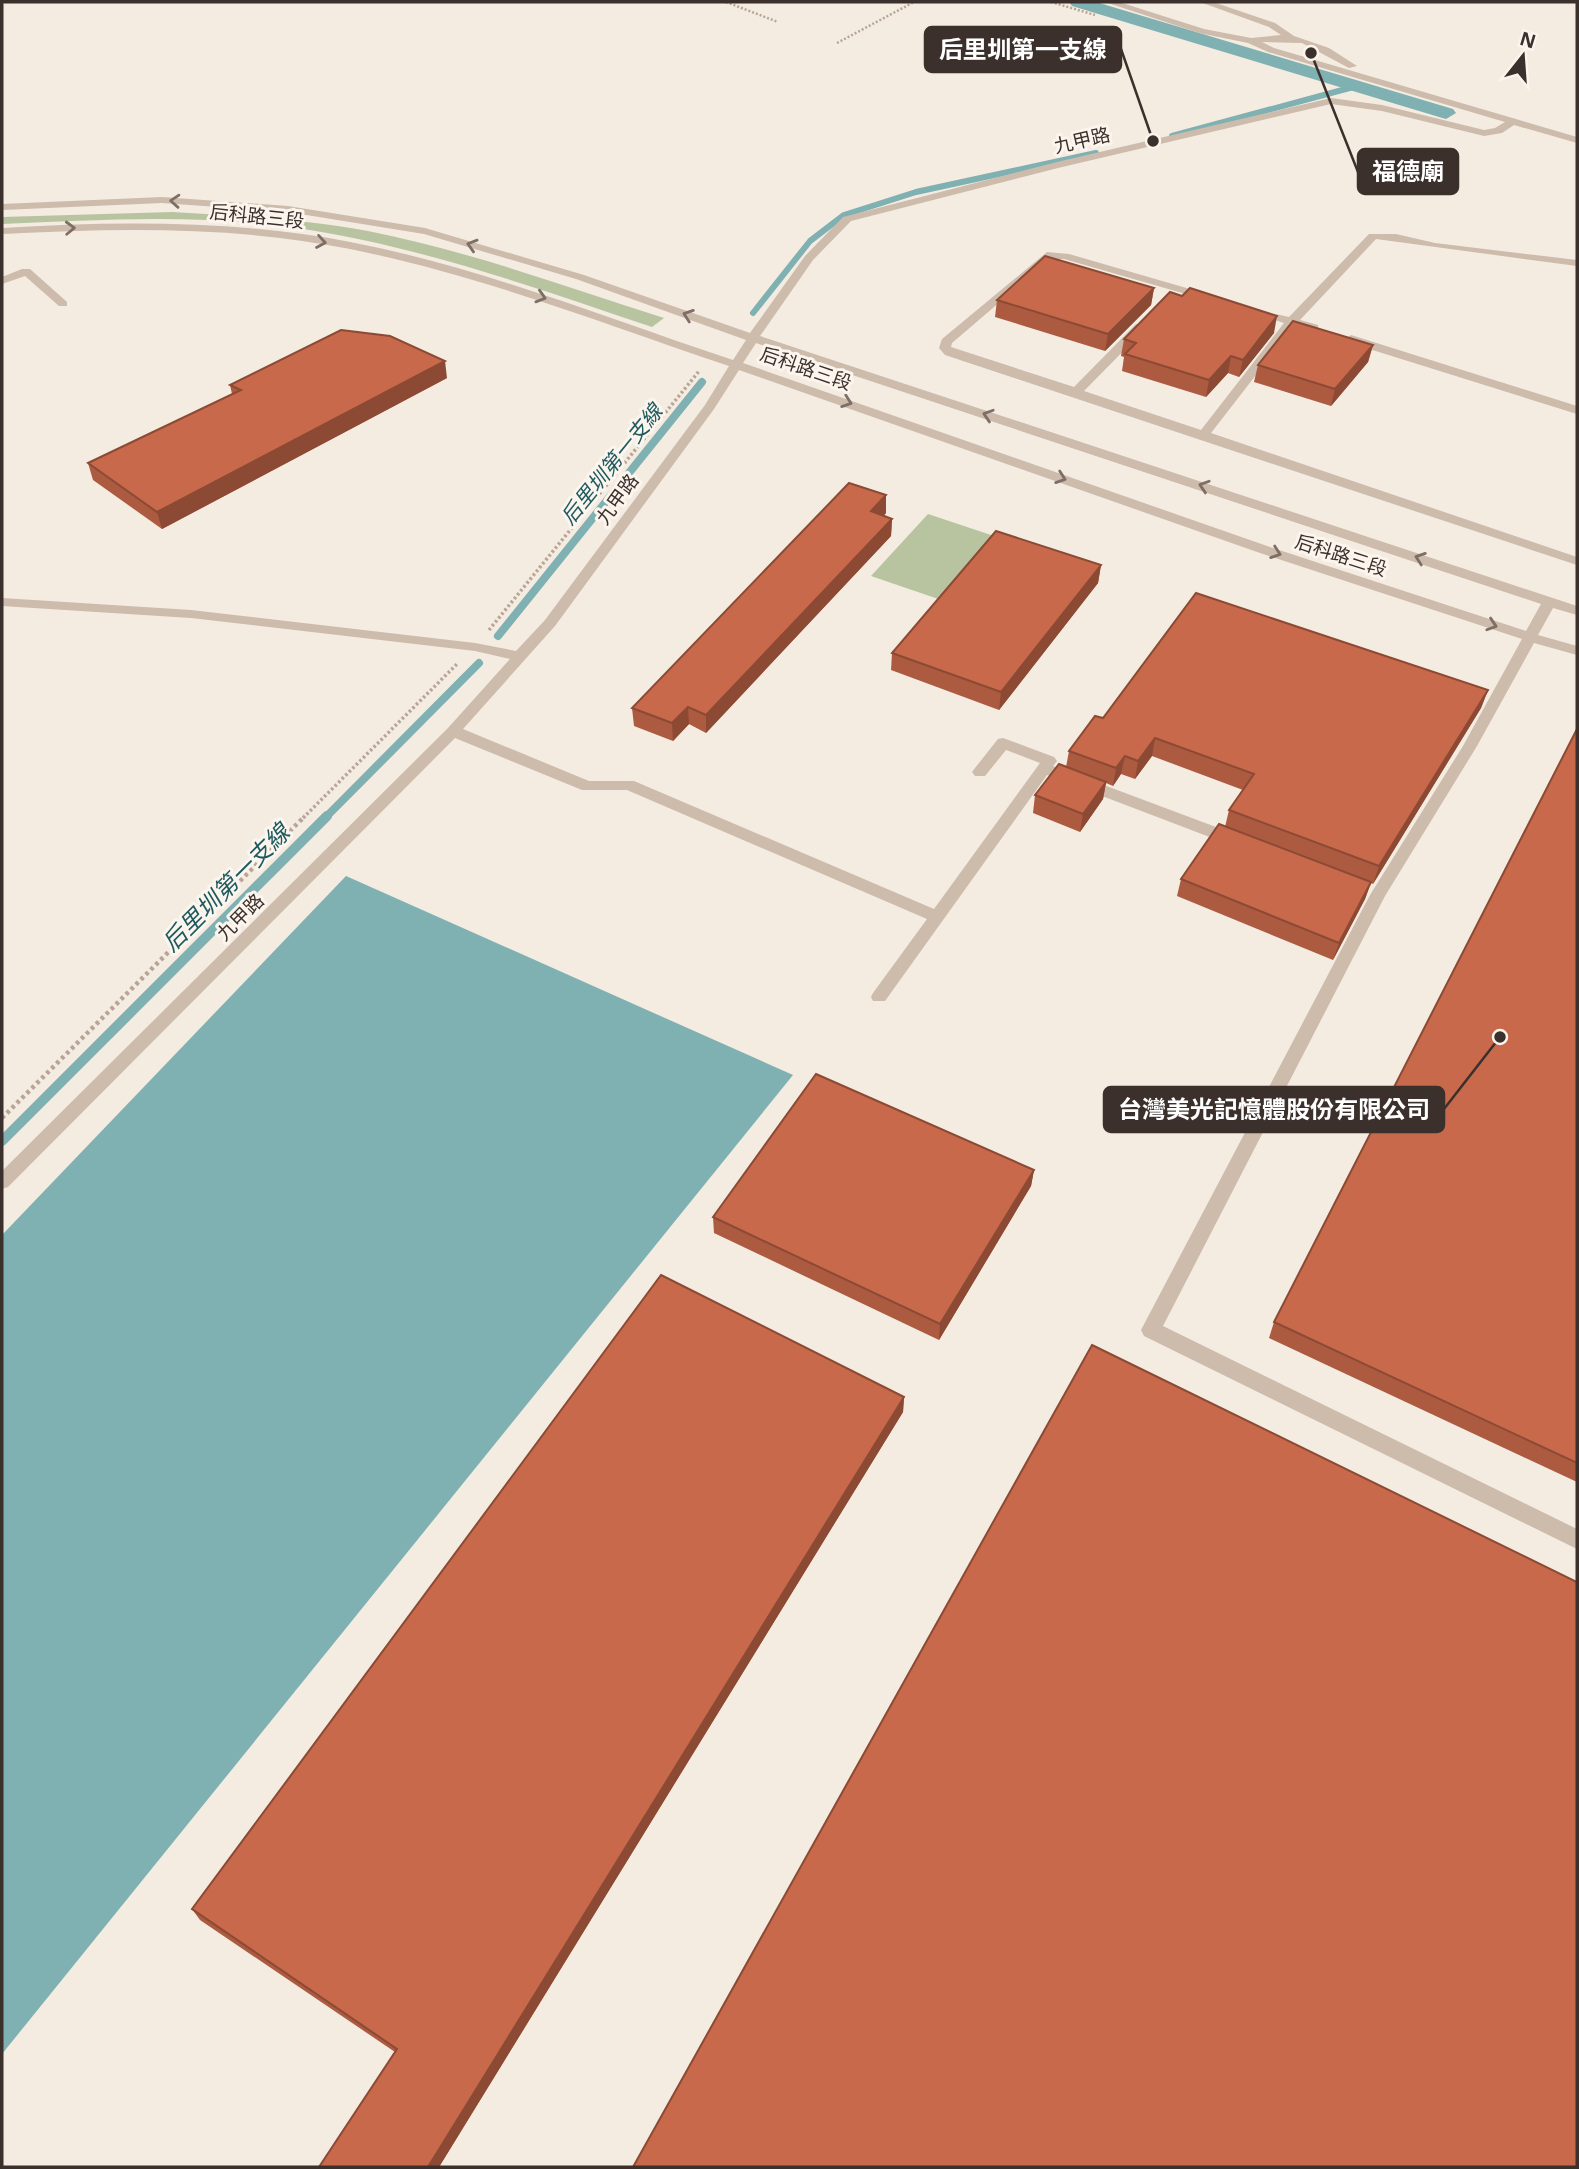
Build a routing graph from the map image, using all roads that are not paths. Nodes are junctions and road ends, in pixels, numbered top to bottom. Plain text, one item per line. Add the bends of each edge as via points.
1 (1110, 2) edge
2 (1205, 2) edge
3 (1290, 37) junction
4 (1251, 41) junction
5 (1373, 79) junction
6 (1513, 121) junction
7 (1577, 140) edge
8 (2, 206) edge
9 (2, 232) edge
10 (1577, 263) edge
11 (2, 281) edge
12 (64, 304) dead end
13 (1149, 317) edge
14 (1292, 321) junction
15 (1331, 333) edge
16 (1344, 337) edge
17 (753, 338) junction
18 (736, 365) junction
19 (1076, 392) junction
20 (1577, 410) edge
21 (1203, 435) junction
22 (1577, 561) edge
23 (2, 602) edge
24 (1549, 602) junction
25 (1577, 611) edge
26 (1530, 637) junction
27 (1577, 651) edge
28 (521, 657) junction
29 (453, 731) junction
30 (1044, 768) junction
31 (980, 772) dead end
32 (1249, 846) edge
33 (936, 916) junction
34 (879, 996) dead end
35 (2, 1182) edge
36 (1577, 1539) edge

1 - 4 street
2 - 3 street via 1272,25
3 - 4 street
3 - 5 street via 1317,43
4 - 5 street
5 - 6 street
6 - 7 street
6 - 17 street, 九甲路 via 1498,131 1484,133 1382,108 1331,101 847,219 809,258
17 -> 8 street, 后科路三段 via 580,277 425,231 288,209 162,200
9 -> 18 street, 后科路三段 via 138,226 254,232 394,255 547,299
10 - 14 street via 1373,236
11 - 12 street via 26,271
13 - 19 street
14 - 15 street
14 - 19 street via 1172,293 1065,256 1047,255 946,342 944,348 949,352
14 - 21 street
16 - 20 street
17 - 18 street, 九甲路
24 -> 17 street, 后科路三段
18 -> 26 street, 后科路三段
18 - 28 street, 九甲路
19 - 21 street
21 - 22 street
23 - 28 street via 191,614 475,647
24 - 25 street, 后科路三段
24 - 26 street
26 - 27 street, 后科路三段
26 - 36 street via 1470,746 1371,892 1151,1330
28 - 29 street, 九甲路
29 - 33 street via 587,786 629,785
29 - 35 street, 九甲路
30 - 31 street via 1049,761 1003,743
30 - 32 street
30 - 33 street
33 - 34 street

